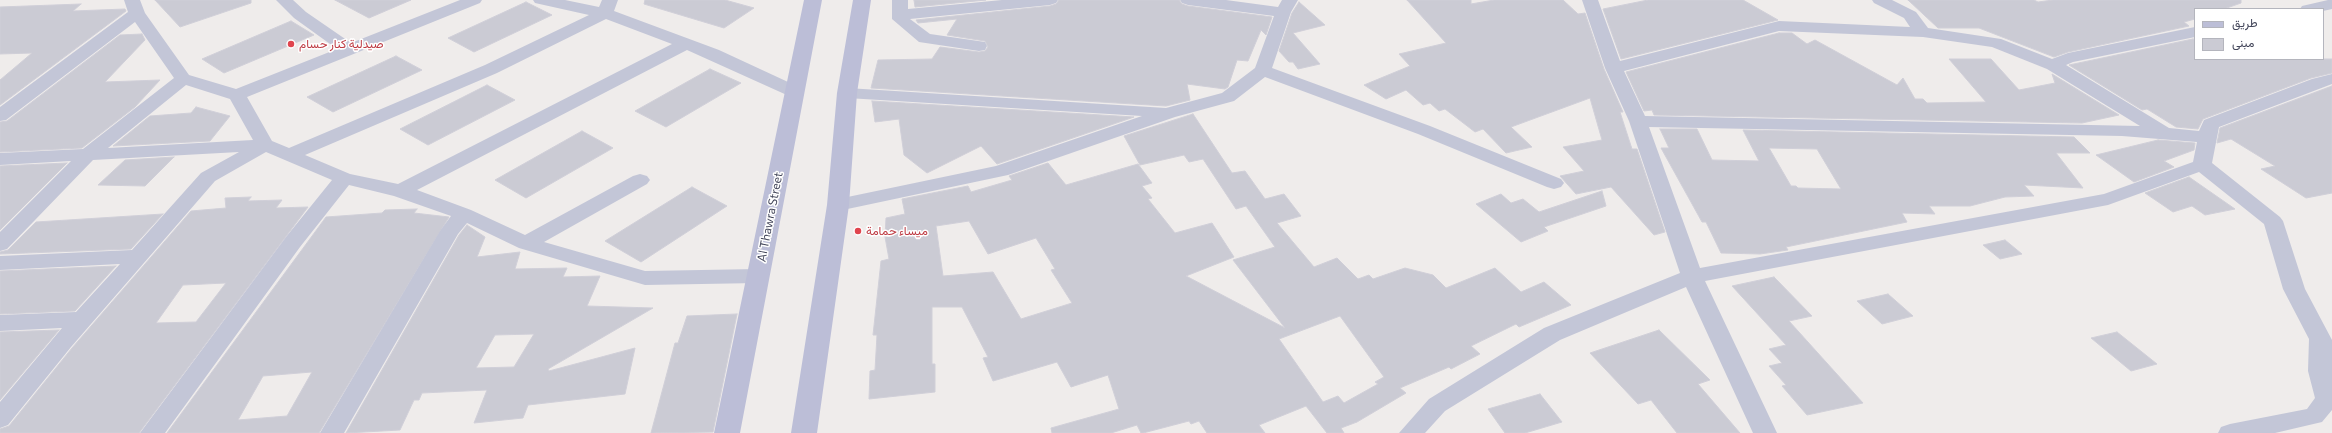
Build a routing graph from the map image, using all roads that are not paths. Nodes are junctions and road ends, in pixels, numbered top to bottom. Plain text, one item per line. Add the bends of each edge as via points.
1 (284, 0) edge
2 (474, 0) edge
3 (541, 0) edge
4 (813, 0) edge
5 (862, 0) edge
6 (1050, 0) edge
7 (1188, 0) edge
8 (1590, 0) edge
9 (1880, 0) edge
10 (2332, 4) edge
11 (608, 6) edge
12 (1286, 6) edge
13 (134, 7) edge
14 (900, 8) edge
15 (2313, 8) edge
16 (1923, 32) junction
17 (2194, 32) edge
18 (686, 44) junction
19 (979, 46) dead end
20 (350, 50) junction
21 (2054, 65) junction
22 (1614, 68) junction
23 (1262, 70) junction
24 (183, 79) junction
25 (2327, 85) edge
26 (795, 92) junction
27 (848, 93) junction
28 (237, 95) junction
29 (1169, 113) junction
30 (0, 116) edge
31 (1638, 121) junction
32 (2164, 133) junction
33 (2207, 137) junction
34 (265, 145) junction
35 (87, 155) junction
36 (289, 155) junction
37 (0, 159) edge
38 (2202, 165) junction
39 (344, 178) junction
40 (640, 180) dead end
41 (1554, 183) dead end
42 (400, 191) junction
43 (838, 205) junction
44 (464, 214) junction
45 (526, 243) junction
46 (0, 244) edge
47 (138, 256) junction
48 (0, 263) edge
49 (758, 276) junction
50 (1692, 276) junction
51 (82, 319) junction
52 (0, 323) edge
53 (2320, 340) junction
54 (2332, 361) edge
55 (0, 419) edge
56 (152, 433) edge
57 (332, 433) edge
58 (727, 433) edge
59 (804, 433) edge
60 (1411, 433) edge
61 (1765, 433) edge
62 (2230, 433) edge

1 - 20 street via 300,15
2 - 20 street
3 - 11 street
4 - 26 main road, Al Thawra Street
5 - 27 main road
6 - 14 street
7 - 12 street
8 - 22 street
9 - 16 street via 1910,15
10 - 15 street
11 - 18 street
11 - 36 street via 491,69
12 - 23 street
13 - 24 street
13 - 30 street
14 - 19 street via 900,19 925,38
16 - 21 street via 1995,43
16 - 22 street via 1779,26
17 - 21 street via 2068,58
18 - 26 street
18 - 42 street
20 - 28 street
21 - 32 street
22 - 31 street
23 - 29 street via 1228,97
23 - 41 street via 1315,88
24 - 28 street
24 - 35 street
25 - 33 street via 2210,124
26 - 49 main road, Al Thawra Street
27 - 29 street
27 - 43 main road
28 - 34 street
29 - 43 street via 1002,171
31 - 32 street via 2122,130
31 - 50 street
32 - 33 street
33 - 38 street
34 - 35 street
34 - 36 street
34 - 47 street via 208,177
35 - 37 street
35 - 46 street
36 - 39 street
38 - 50 street via 2108,199
38 - 53 street via 2273,221 2294,289
39 - 42 street
39 - 56 street via 283,255
40 - 45 street
42 - 44 street
43 - 59 main road
44 - 45 street
44 - 57 street via 450,231
45 - 49 street via 645,278
47 - 48 street
47 - 51 street
49 - 58 main road, Al Thawra Street
50 - 60 street via 1552,334 1437,405
50 - 61 street
51 - 52 street
51 - 55 street
53 - 54 street
53 - 62 street via 2319,371 2327,400 2314,416

